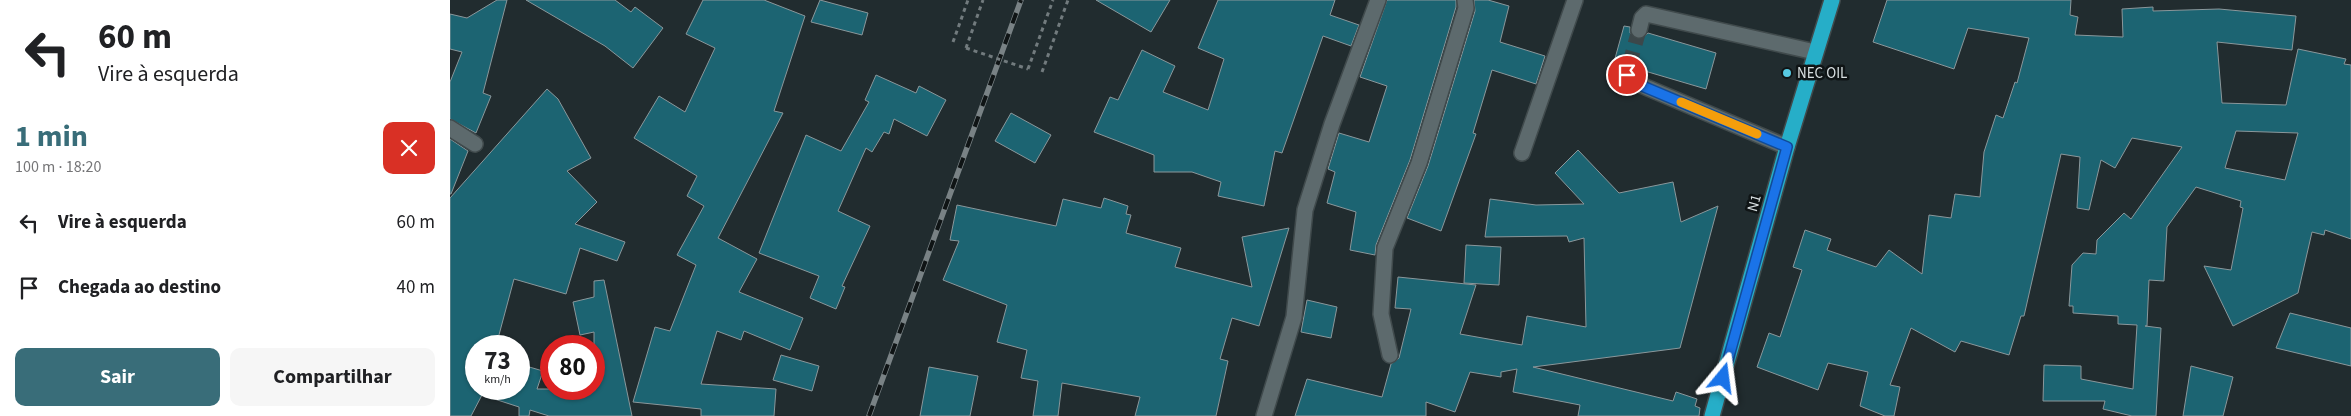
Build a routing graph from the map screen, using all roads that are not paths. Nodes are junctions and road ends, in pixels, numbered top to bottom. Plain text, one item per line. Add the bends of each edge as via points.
1 (1378, 0) edge
2 (1465, 0) edge
3 (1575, 0) edge
4 (1832, 0) edge
5 (1639, 30) tunnel mouth
6 (1815, 52) junction
7 (1629, 66) tunnel mouth
8 (450, 128) edge
9 (475, 144) dead end
10 (1787, 147) junction
11 (1522, 153) dead end
12 (1390, 355) dead end
13 (1264, 416) edge
14 (1712, 416) edge

1 - 13 street via 1332,124 1305,210 1294,318
2 - 12 street via 1466,8 1419,164 1386,248 1381,314
3 - 11 street
4 - 6 highway, N1
5 - 6 street via 1646,14
6 - 10 highway, N1
7 - 10 street via 1628,80
8 - 9 street
10 - 14 highway, N1

